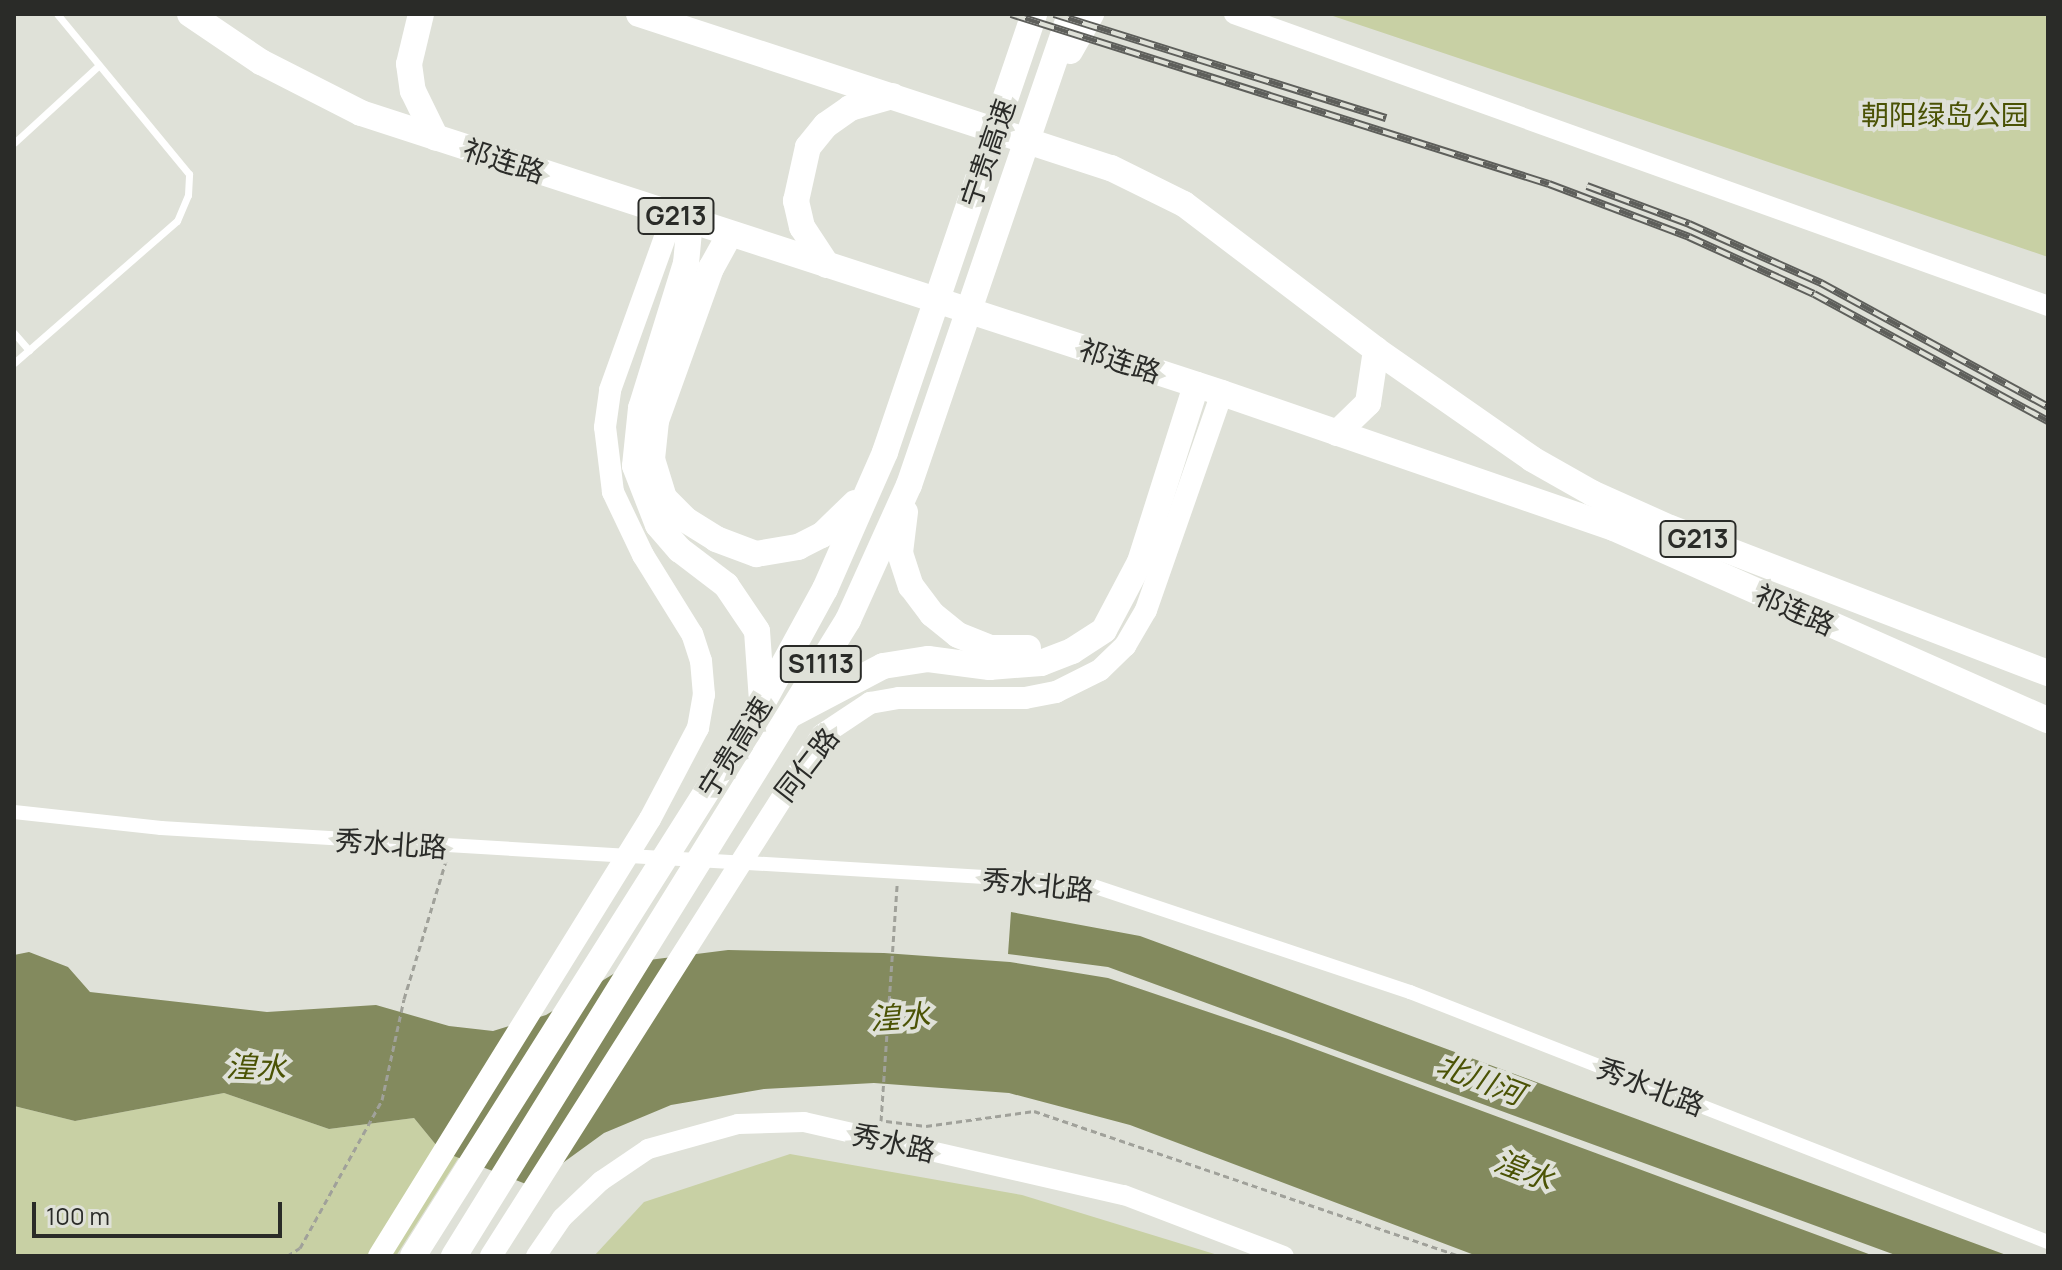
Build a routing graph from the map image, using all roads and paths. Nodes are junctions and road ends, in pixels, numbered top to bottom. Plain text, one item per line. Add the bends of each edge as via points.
1 (57, 14) edge
2 (190, 14) edge
3 (421, 14) edge
4 (639, 14) edge
5 (1034, 14) edge
6 (1070, 14) edge
7 (1091, 14) edge
8 (1234, 14) edge
9 (99, 65) junction
10 (892, 96) junction
11 (436, 138) junction
12 (14, 143) edge
13 (681, 218) junction
14 (730, 234) junction
15 (985, 254) junction
16 (827, 265) junction
17 (2048, 306) edge
18 (14, 333) edge
19 (29, 350) junction
20 (1376, 350) junction
21 (14, 363) edge
22 (1187, 382) junction
23 (1222, 393) junction
24 (1337, 433) junction
25 (885, 452) junction
26 (909, 485) junction
27 (990, 657) junction
28 (2048, 673) edge
29 (762, 704) junction
30 (790, 716) junction
31 (2048, 720) edge
32 (14, 812) edge
33 (450, 847) junction
34 (898, 874) junction
35 (880, 1129) junction
36 (2048, 1242) edge
37 (287, 1256) edge
38 (379, 1256) edge
39 (413, 1256) edge
40 (454, 1256) edge
41 (491, 1256) edge
42 (536, 1256) edge
43 (1284, 1256) edge
44 (1461, 1256) edge

1 - 9 lane
2 - 11 highway, 祁连路 / G213 via 261,62 361,113
3 - 11 highway via 409,64 413,91
4 - 10 highway, 祁连路 / G213
5 - 25 highway, 宁贵高速 / S1113
6 - 15 highway, 宁贵高速 / S1113
7 - 15 highway
8 - 17 street
9 - 12 lane
9 - 19 lane via 189,174 188,195 177,221
10 - 16 highway via 850,108 808,147 796,201 802,227
10 - 20 highway, 祁连路 / G213 via 1111,168 1184,204
11 - 13 highway, 祁连路 / G213
13 - 14 highway, 祁连路 / G213
13 - 29 highway via 686,263 641,408 635,466 658,525 726,585 757,631
13 - 38 main road via 644,296 610,390 607,459 627,525 692,634 704,695 698,728 650,819
14 - 16 highway, 祁连路 / G213
14 - 25 highway via 711,268 668,381 652,459 664,498 716,539 756,554 798,547 848,516
15 - 26 highway, 宁贵高速 / S1113
16 - 22 highway, 祁连路 / G213
18 - 19 lane
19 - 21 lane
20 - 24 highway via 1368,403
20 - 28 highway, 祁连路 / G213 via 1532,459 1592,493
22 - 23 highway, 祁连路 / G213
22 - 27 highway via 1108,598 1065,637
23 - 24 highway, 祁连路 / G213
23 - 41 main road, 同仁路 via 1146,610 1125,646 1100,670 1056,692 1025,698 939,696 870,703 822,735
24 - 31 highway, 祁连路 / G213 via 1614,528
25 - 29 highway, 宁贵高速 / S1113 via 825,589
26 - 27 highway via 900,553 911,586 949,628
26 - 30 highway, 宁贵高速 / S1113 via 848,620
27 - 30 highway via 883,666
29 - 39 highway, 宁贵高速 / S1113
30 - 40 highway, 宁贵高速 / S1113
32 - 33 street, 秀水北路
33 - 34 street, 秀水北路
33 - 37 path via 404,999 391,1073 354,1153 300,1248
34 - 35 path
34 - 36 street, 秀水北路 via 1084,883 1410,992
35 - 42 street, 秀水路 via 804,1122 738,1124 648,1149 601,1181 562,1218
35 - 43 street, 秀水路 via 1124,1195
35 - 44 path via 1034,1111

